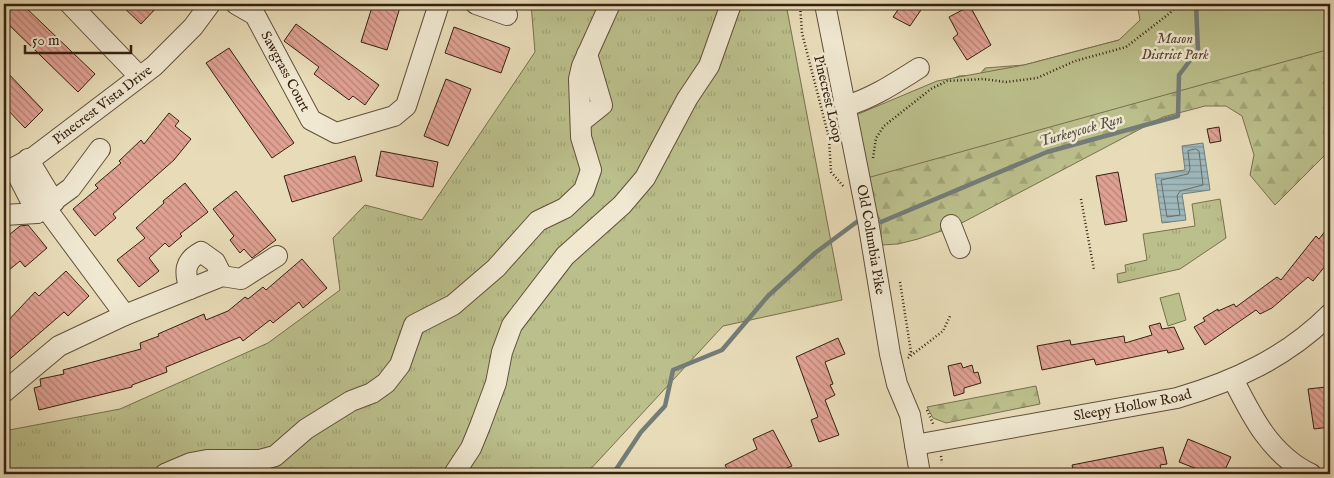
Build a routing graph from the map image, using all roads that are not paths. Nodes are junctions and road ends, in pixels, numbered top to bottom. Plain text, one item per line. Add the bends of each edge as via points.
1 (70, 4) edge
2 (210, 4) edge
3 (236, 4) edge
4 (439, 4) edge
5 (476, 4) edge
6 (610, 4) edge
7 (731, 4) edge
8 (825, 4) edge
9 (258, 10) edge
10 (507, 15) dead end
11 (919, 68) dead end
12 (139, 76) junction
13 (846, 106) junction
14 (100, 149) dead end
15 (15, 167) edge
16 (45, 207) junction
17 (4, 215) edge
18 (951, 225) dead end
19 (960, 248) dead end
20 (277, 256) dead end
21 (222, 276) junction
22 (190, 289) junction
23 (1330, 314) edge
24 (125, 315) junction
25 (1233, 379) junction
26 (4, 392) edge
27 (915, 445) junction
28 (165, 474) edge
29 (454, 474) edge
30 (920, 474) edge
31 (1311, 474) edge

1 - 12 street
2 - 12 street, Pinecrest Vista Drive via 174,48
3 - 9 street, Sawgrass Court
4 - 9 street, Sawgrass Court via 406,106 394,116 336,133 311,120
5 - 10 street
6 - 28 street via 587,54 602,105 582,122 581,137 591,170 584,190 565,208 538,221 496,268 453,305 414,325 400,365 386,383 372,393 351,400 306,429 275,456 260,460 207,460
7 - 29 street via 710,66 687,99 645,178 622,205 565,256 512,325 502,352 496,384 480,426 471,448
8 - 13 street, Old Columbia Pike
11 - 13 street via 887,88
12 - 15 street, Pinecrest Vista Drive
13 - 27 street, Old Columbia Pike via 864,172 896,384 907,406
14 - 16 street via 70,188
15 - 16 street
16 - 17 street
16 - 24 street
18 - 19 street
20 - 21 street via 241,279
21 - 22 street
21 - 22 street via 215,262 201,252 192,257 186,267 185,276
22 - 24 street
23 - 25 street, Sleepy Hollow Road via 1288,349
24 - 26 street via 59,346
25 - 27 street, Sleepy Hollow Road via 1177,398
25 - 31 street via 1268,440 1287,459
27 - 30 street, Old Columbia Pike

